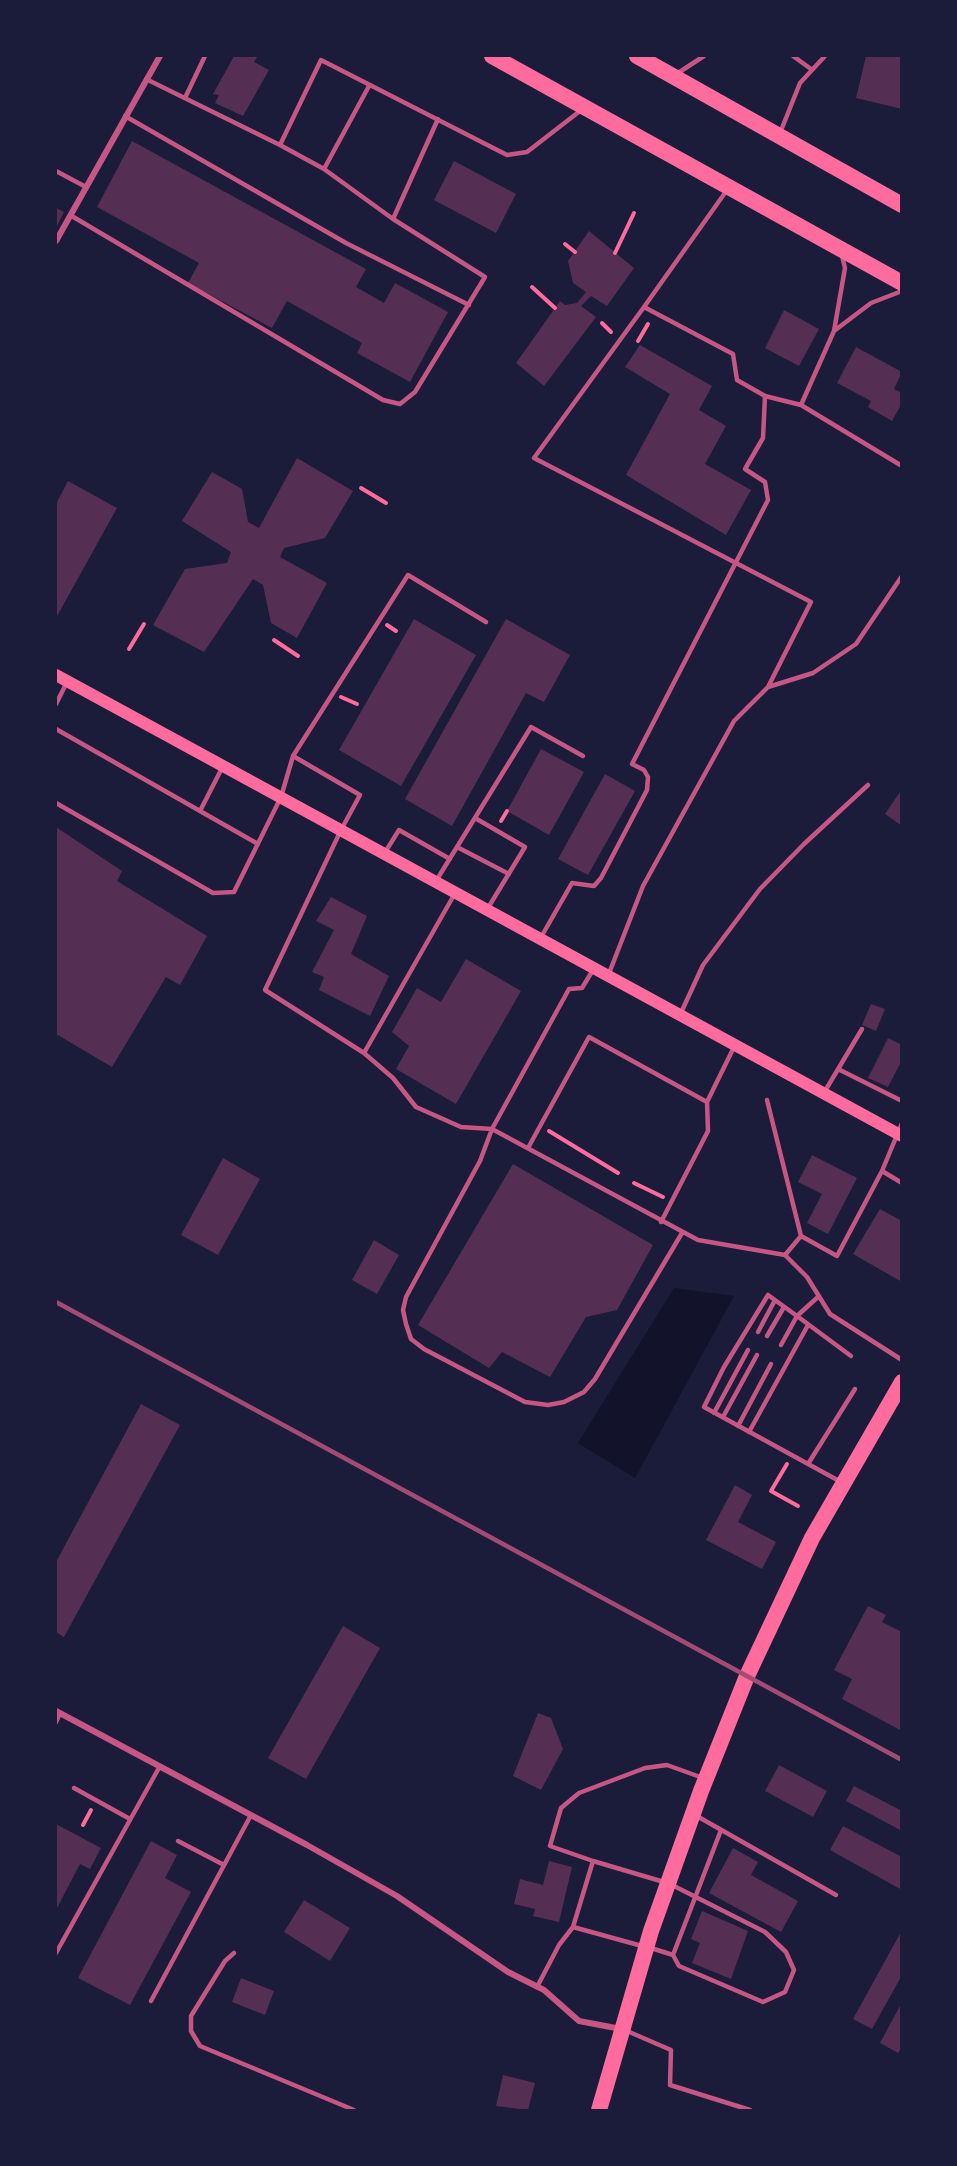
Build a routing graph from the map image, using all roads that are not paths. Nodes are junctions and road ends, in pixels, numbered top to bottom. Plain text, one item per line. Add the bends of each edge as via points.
1 (160, 56) edge
2 (205, 56) edge
3 (313, 56) edge
4 (492, 56) edge
5 (637, 56) edge
6 (704, 56) edge
7 (793, 56) edge
8 (825, 56) edge
9 (321, 60) junction
10 (811, 69) junction
11 (673, 76) junction
12 (146, 79) junction
13 (369, 86) junction
14 (185, 98) junction
15 (586, 106) junction
16 (125, 116) junction
17 (438, 119) junction
18 (779, 135) junction
19 (280, 145) junction
20 (324, 169) junction
21 (56, 171) edge
22 (729, 186) junction
23 (86, 187) junction
24 (900, 202) edge
25 (70, 215) junction
26 (393, 219) junction
27 (56, 241) edge
28 (840, 248) junction
29 (902, 283) edge
30 (902, 291) edge
31 (469, 305) junction
32 (644, 307) junction
33 (834, 331) junction
34 (765, 396) junction
35 (801, 405) junction
36 (902, 466) edge
37 (736, 561) junction
38 (902, 576) edge
39 (486, 622) dead end
40 (56, 675) edge
41 (68, 681) junction
42 (768, 687) junction
43 (56, 704) edge
44 (56, 729) edge
45 (293, 756) junction
46 (583, 756) dead end
47 (223, 766) junction
48 (868, 785) dead end
49 (281, 797) junction
50 (56, 803) edge
51 (200, 811) junction
52 (475, 818) junction
53 (341, 830) junction
54 (258, 844) junction
55 (457, 847) junction
56 (384, 854) junction
57 (450, 859) junction
58 (508, 874) junction
59 (436, 882) junction
60 (456, 893) junction
61 (487, 910) junction
62 (540, 939) junction
63 (594, 968) junction
64 (608, 976) junction
65 (680, 1015) junction
66 (862, 1029) dead end
67 (735, 1045) junction
68 (364, 1053) junction
69 (838, 1069) junction
70 (824, 1093) junction
71 (767, 1100) dead end
72 (902, 1101) edge
73 (706, 1102) junction
74 (492, 1129) junction
75 (900, 1131) edge
76 (528, 1148) junction
77 (882, 1171) junction
78 (902, 1183) edge
79 (661, 1222) junction
80 (682, 1233) junction
81 (801, 1236) junction
82 (785, 1255) junction
83 (819, 1296) junction
84 (775, 1300) junction
85 (784, 1307) junction
86 (797, 1316) junction
87 (807, 1325) junction
88 (758, 1332) dead end
89 (767, 1336) dead end
90 (781, 1345) dead end
91 (748, 1350) dead end
92 (757, 1355) dead end
93 (851, 1356) dead end
94 (902, 1360) edge
95 (771, 1364) dead end
96 (902, 1382) edge
97 (855, 1389) dead end
98 (714, 1413) junction
99 (723, 1418) junction
100 (738, 1426) junction
101 (749, 1432) junction
102 (808, 1464) junction
103 (843, 1483) junction
104 (58, 1712) edge
105 (56, 1722) edge
106 (160, 1766) junction
107 (706, 1779) junction
108 (74, 1788) dead end
109 (692, 1814) junction
110 (252, 1815) junction
111 (130, 1819) junction
112 (720, 1830) junction
113 (178, 1841) dead end
114 (592, 1861) junction
115 (224, 1865) junction
116 (668, 1883) junction
117 (836, 1895) dead end
118 (693, 1896) junction
119 (573, 1927) junction
120 (646, 1947) junction
121 (56, 1953) edge
122 (234, 1953) dead end
123 (673, 1955) junction
124 (537, 1987) junction
125 (151, 2001) dead end
126 (621, 2030) junction
127 (354, 2110) edge
128 (599, 2110) edge
129 (750, 2110) edge

1 - 12 street
2 - 14 lane
3 - 9 lane
4 - 15 highway
5 - 11 highway
6 - 11 lane
7 - 10 lane
8 - 10 lane
9 - 13 lane
9 - 19 lane
10 - 18 lane via 800,83
11 - 18 highway
12 - 14 lane
12 - 16 street
13 - 17 lane
13 - 20 lane
14 - 19 lane
15 - 17 lane via 527,152 507,155
15 - 22 highway
16 - 23 street
16 - 31 lane via 346,243
17 - 26 lane
18 - 24 highway
19 - 20 lane
20 - 26 lane
21 - 23 lane
22 - 28 highway
22 - 32 lane
23 - 25 street
25 - 27 street
25 - 31 lane via 383,400 400,404 415,392
26 - 31 lane via 485,277
28 - 29 highway
28 - 33 lane via 845,268
30 - 33 lane via 872,303
32 - 34 lane via 733,354 737,380
32 - 37 lane via 534,458
33 - 35 lane
34 - 35 lane
34 - 37 lane via 763,438 745,469 765,482 768,500
35 - 36 lane
37 - 42 lane via 811,602
37 - 62 lane via 632,764 644,770 648,790 601,878 594,886 572,883
38 - 42 lane via 856,644 813,673
39 - 45 lane via 408,575
40 - 41 main road
41 - 43 lane
41 - 47 main road
42 - 64 lane via 734,721 643,886
44 - 51 lane
45 - 49 lane
45 - 53 lane via 360,795
46 - 52 lane via 531,727
47 - 49 main road
47 - 51 lane
48 - 65 lane via 760,889 704,965
49 - 53 main road
49 - 54 lane
50 - 54 lane via 213,892 234,892
51 - 54 lane
52 - 55 lane
52 - 58 lane via 525,847
53 - 56 main road
53 - 68 lane via 265,990
55 - 57 lane
55 - 58 lane
56 - 57 lane via 399,830
56 - 59 main road
57 - 59 lane
58 - 61 lane
59 - 60 main road
60 - 61 main road
60 - 68 lane
61 - 62 main road
62 - 63 main road
63 - 64 main road
63 - 74 lane via 582,988 569,989
64 - 65 main road
65 - 67 main road
66 - 69 lane
67 - 70 main road
67 - 73 lane
68 - 74 lane via 393,1078 416,1107 461,1127
69 - 70 lane
69 - 72 lane
70 - 75 main road
71 - 81 lane
73 - 76 lane via 589,1037
73 - 79 lane via 708,1131
74 - 76 lane
74 - 80 lane via 480,1161 406,1297 403,1310 411,1339 424,1349 525,1402 564,1402 584,1392 595,1378
75 - 77 lane
76 - 79 lane
77 - 78 lane
77 - 81 lane via 837,1256
79 - 80 lane
80 - 82 lane via 724,1246
81 - 82 lane
82 - 83 lane via 807,1276
83 - 86 lane
83 - 94 lane via 830,1314
84 - 85 lane
84 - 88 lane
84 - 98 lane via 768,1295 724,1367 704,1407
85 - 86 lane
85 - 89 lane
86 - 87 lane
86 - 90 lane
87 - 93 lane
87 - 101 lane
91 - 98 lane
92 - 99 lane
95 - 100 lane
96 - 103 highway
97 - 102 lane
98 - 99 lane
99 - 100 lane
100 - 101 lane
101 - 102 lane
102 - 103 lane
103 - 107 highway via 812,1538 747,1676
104 - 105 lane
104 - 106 street
106 - 110 street
106 - 111 lane
107 - 109 highway
107 - 114 lane via 667,1765 645,1768 579,1793 561,1808 550,1846
108 - 111 lane
109 - 112 lane
109 - 116 highway
110 - 115 lane
110 - 124 street via 397,1896 490,1961
111 - 121 lane
112 - 117 lane
112 - 118 lane
113 - 115 lane
114 - 116 lane
114 - 119 lane
115 - 125 lane
116 - 118 lane
116 - 120 highway
118 - 123 lane
118 - 123 lane via 765,1932 786,1952 794,1970 785,1992 763,2002 679,1966
119 - 120 lane
119 - 124 lane
120 - 123 lane
120 - 126 highway
122 - 127 lane via 191,2016 191,2031 200,2046
124 - 126 street via 579,2021
126 - 128 highway
126 - 129 lane via 670,2050 670,2085

